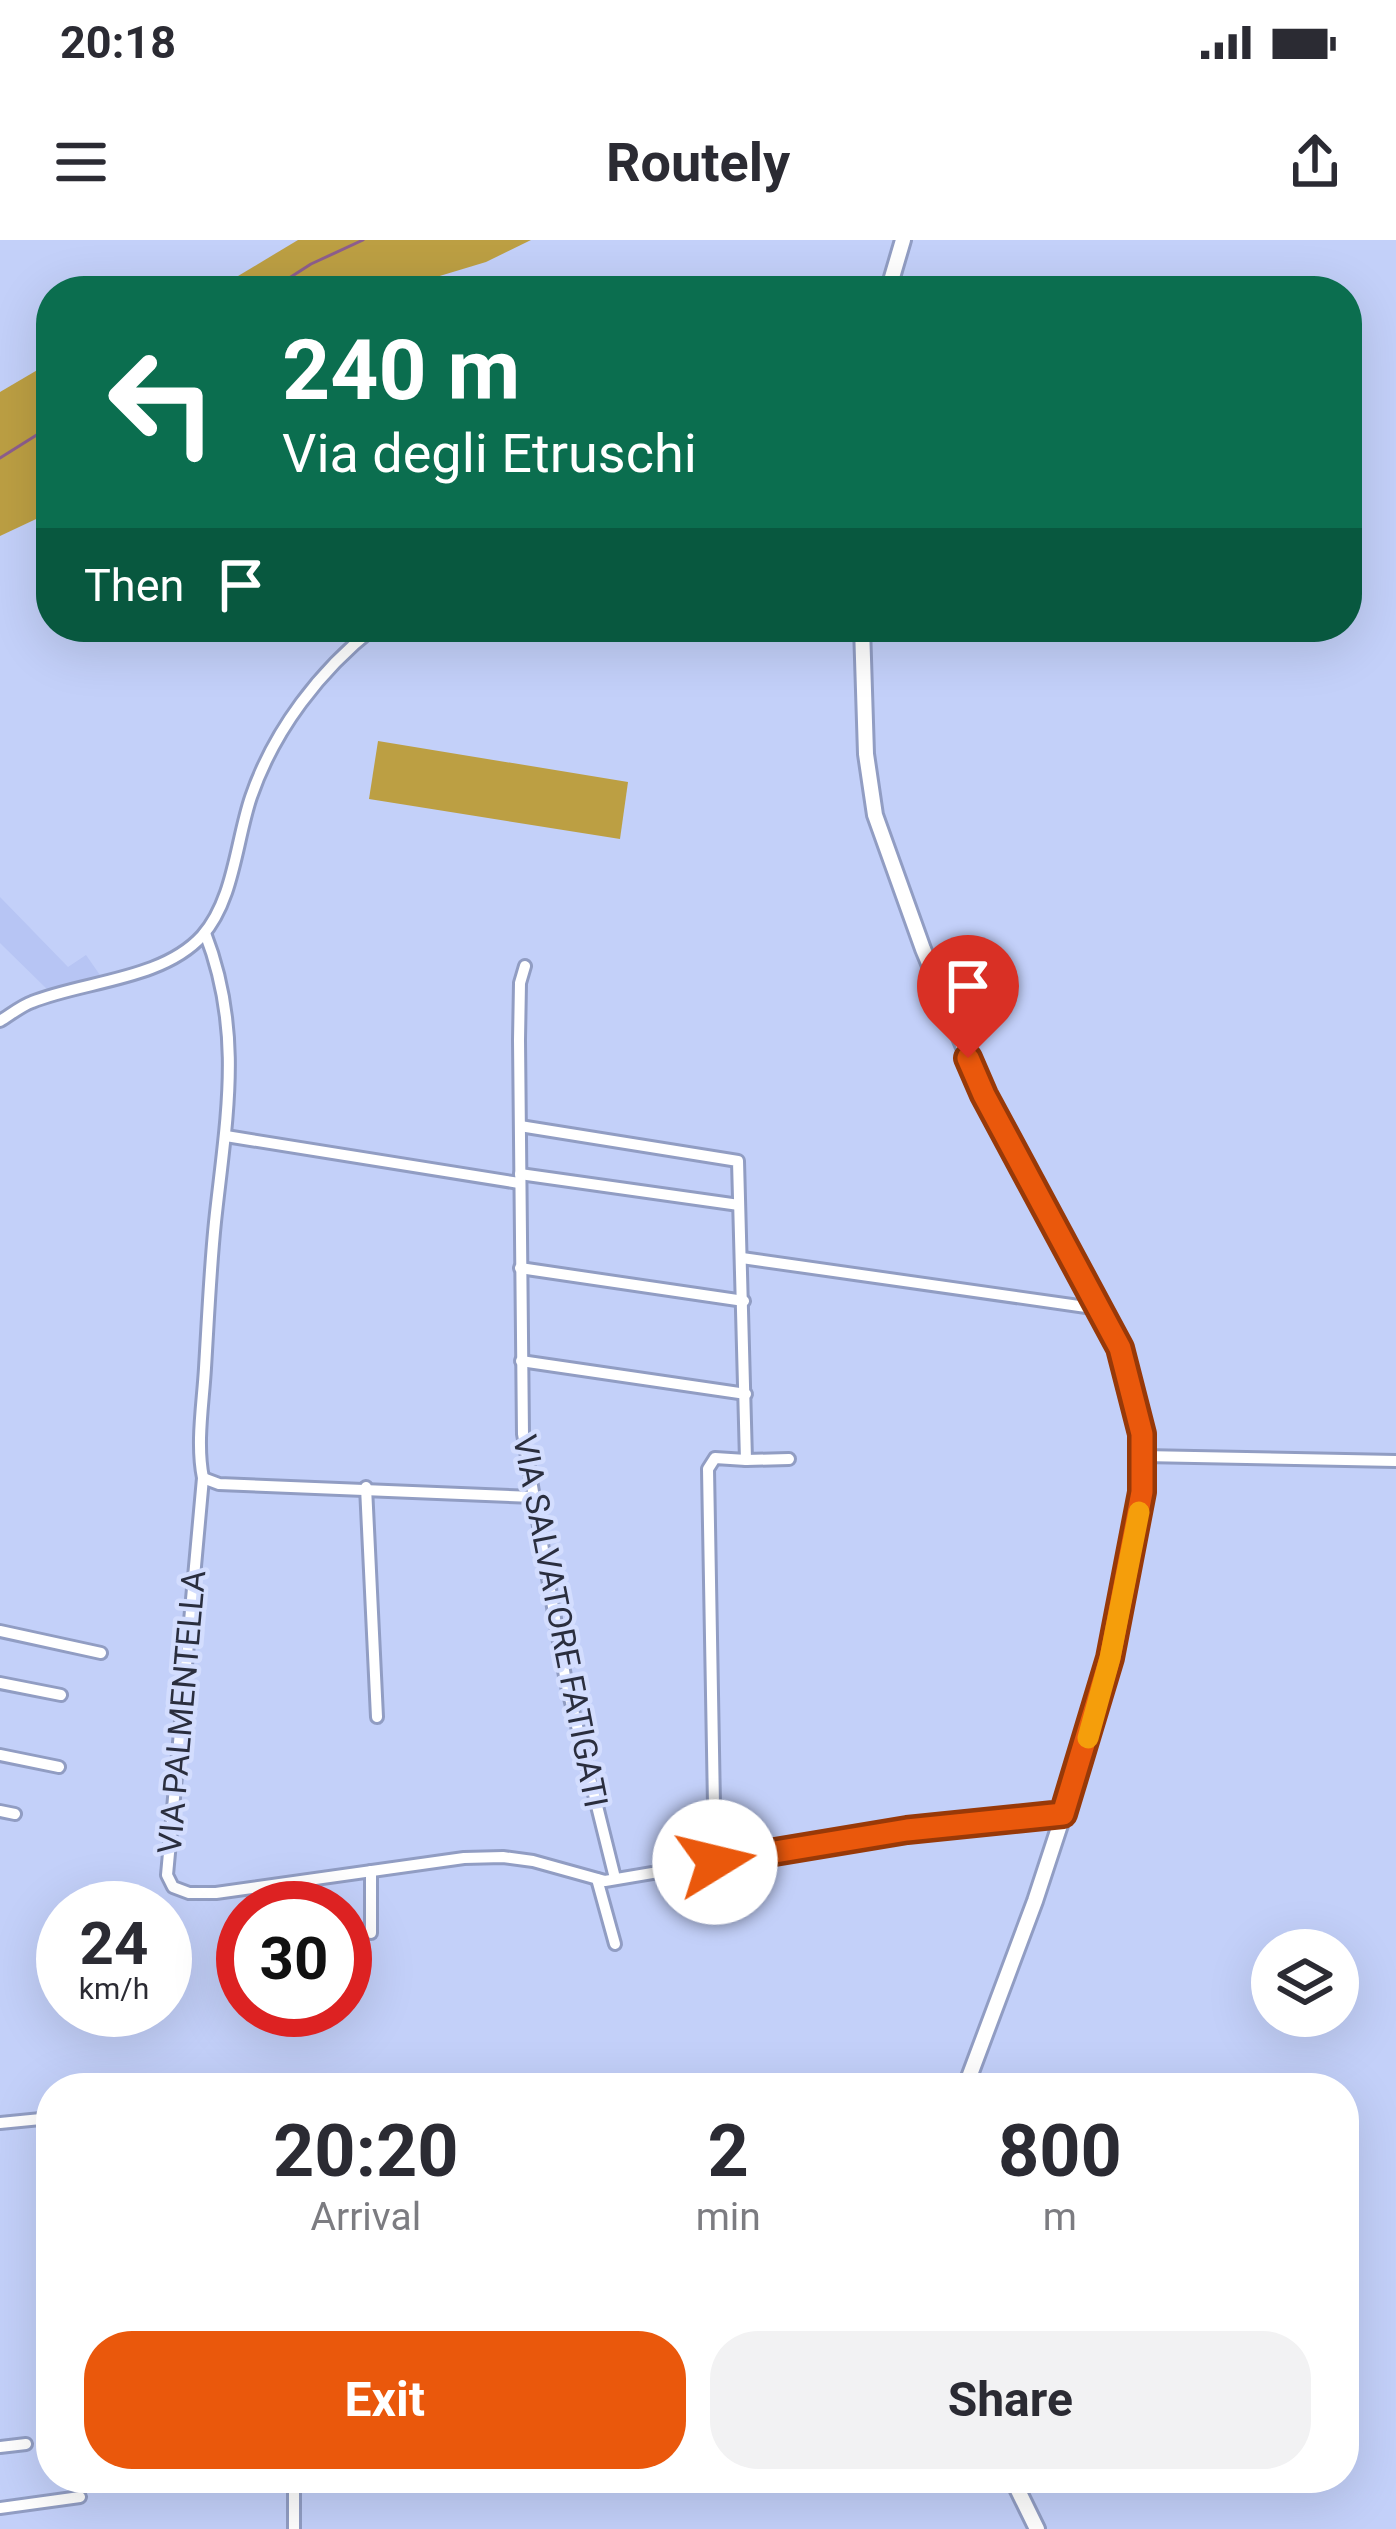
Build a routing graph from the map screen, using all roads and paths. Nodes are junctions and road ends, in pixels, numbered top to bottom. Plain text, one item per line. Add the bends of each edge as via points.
1 (903, 240) edge
2 (892, 276) edge
3 (359, 642) edge
4 (862, 642) edge
5 (205, 934) junction
6 (525, 966) dead end
7 (0, 1021) edge
8 (520, 1126) junction
9 (226, 1136) junction
10 (519, 1178) junction
11 (739, 1205) junction
12 (742, 1258) junction
13 (520, 1268) junction
14 (743, 1301) junction
15 (1100, 1309) junction
16 (521, 1361) junction
17 (746, 1394) junction
18 (1144, 1456) junction
19 (789, 1459) dead end
20 (746, 1460) junction
21 (1396, 1461) edge
22 (203, 1478) junction
23 (366, 1487) junction
24 (534, 1497) junction
25 (0, 1631) edge
26 (101, 1652) dead end
27 (0, 1683) edge
28 (61, 1695) dead end
29 (376, 1717) dead end
30 (0, 1755) edge
31 (59, 1767) dead end
32 (0, 1811) edge
33 (15, 1814) dead end
34 (1063, 1814) junction
35 (715, 1862) junction
36 (370, 1871) junction
37 (615, 1878) junction
38 (597, 1880) junction
39 (370, 1881) edge
40 (615, 1943) dead end
41 (971, 2073) edge
42 (36, 2119) edge
43 (0, 2123) edge
44 (26, 2444) dead end
45 (0, 2447) edge
46 (294, 2493) edge
47 (1019, 2493) edge
48 (80, 2498) dead end
49 (0, 2508) edge
50 (295, 2529) edge
51 (1037, 2529) edge

1 - 2 main road
3 - 5 street via 289,722 253,792 221,908
4 - 15 main road via 875,815 984,1095
5 - 7 street via 186,951 112,982 30,1002
5 - 9 street, VIA PALMENTELLA via 225,992
6 - 8 street, VIA SALVATORE FATIGATI
8 - 10 street, VIA SALVATORE FATIGATI
8 - 11 street via 735,1159
9 - 10 street
9 - 22 street, VIA PALMENTELLA
10 - 11 street
10 - 13 street, VIA SALVATORE FATIGATI
11 - 12 street
12 - 14 street
12 - 15 street
13 - 14 street
13 - 16 street, VIA SALVATORE FATIGATI
14 - 17 street
15 - 18 main road via 1120,1348
16 - 17 street
16 - 24 street, VIA SALVATORE FATIGATI
17 - 20 street
18 - 21 street
18 - 34 main road via 1110,1658
19 - 20 street
20 - 35 street via 715,1458 708,1468
22 - 23 street
22 - 36 street, VIA PALMENTELLA via 168,1882 180,1892 216,1893
23 - 24 street
23 - 29 street
24 - 37 street, VIA SALVATORE FATIGATI via 566,1682
25 - 26 street
27 - 28 street
30 - 31 street
32 - 33 street
34 - 35 street, VIA PALMENTELLA
34 - 41 main road
35 - 37 street, VIA PALMENTELLA
36 - 38 street, VIA PALMENTELLA via 503,1857
36 - 39 street
37 - 38 street, VIA PALMENTELLA
38 - 40 street
42 - 43 street
44 - 45 street
46 - 50 street
47 - 51 main road
48 - 49 street

